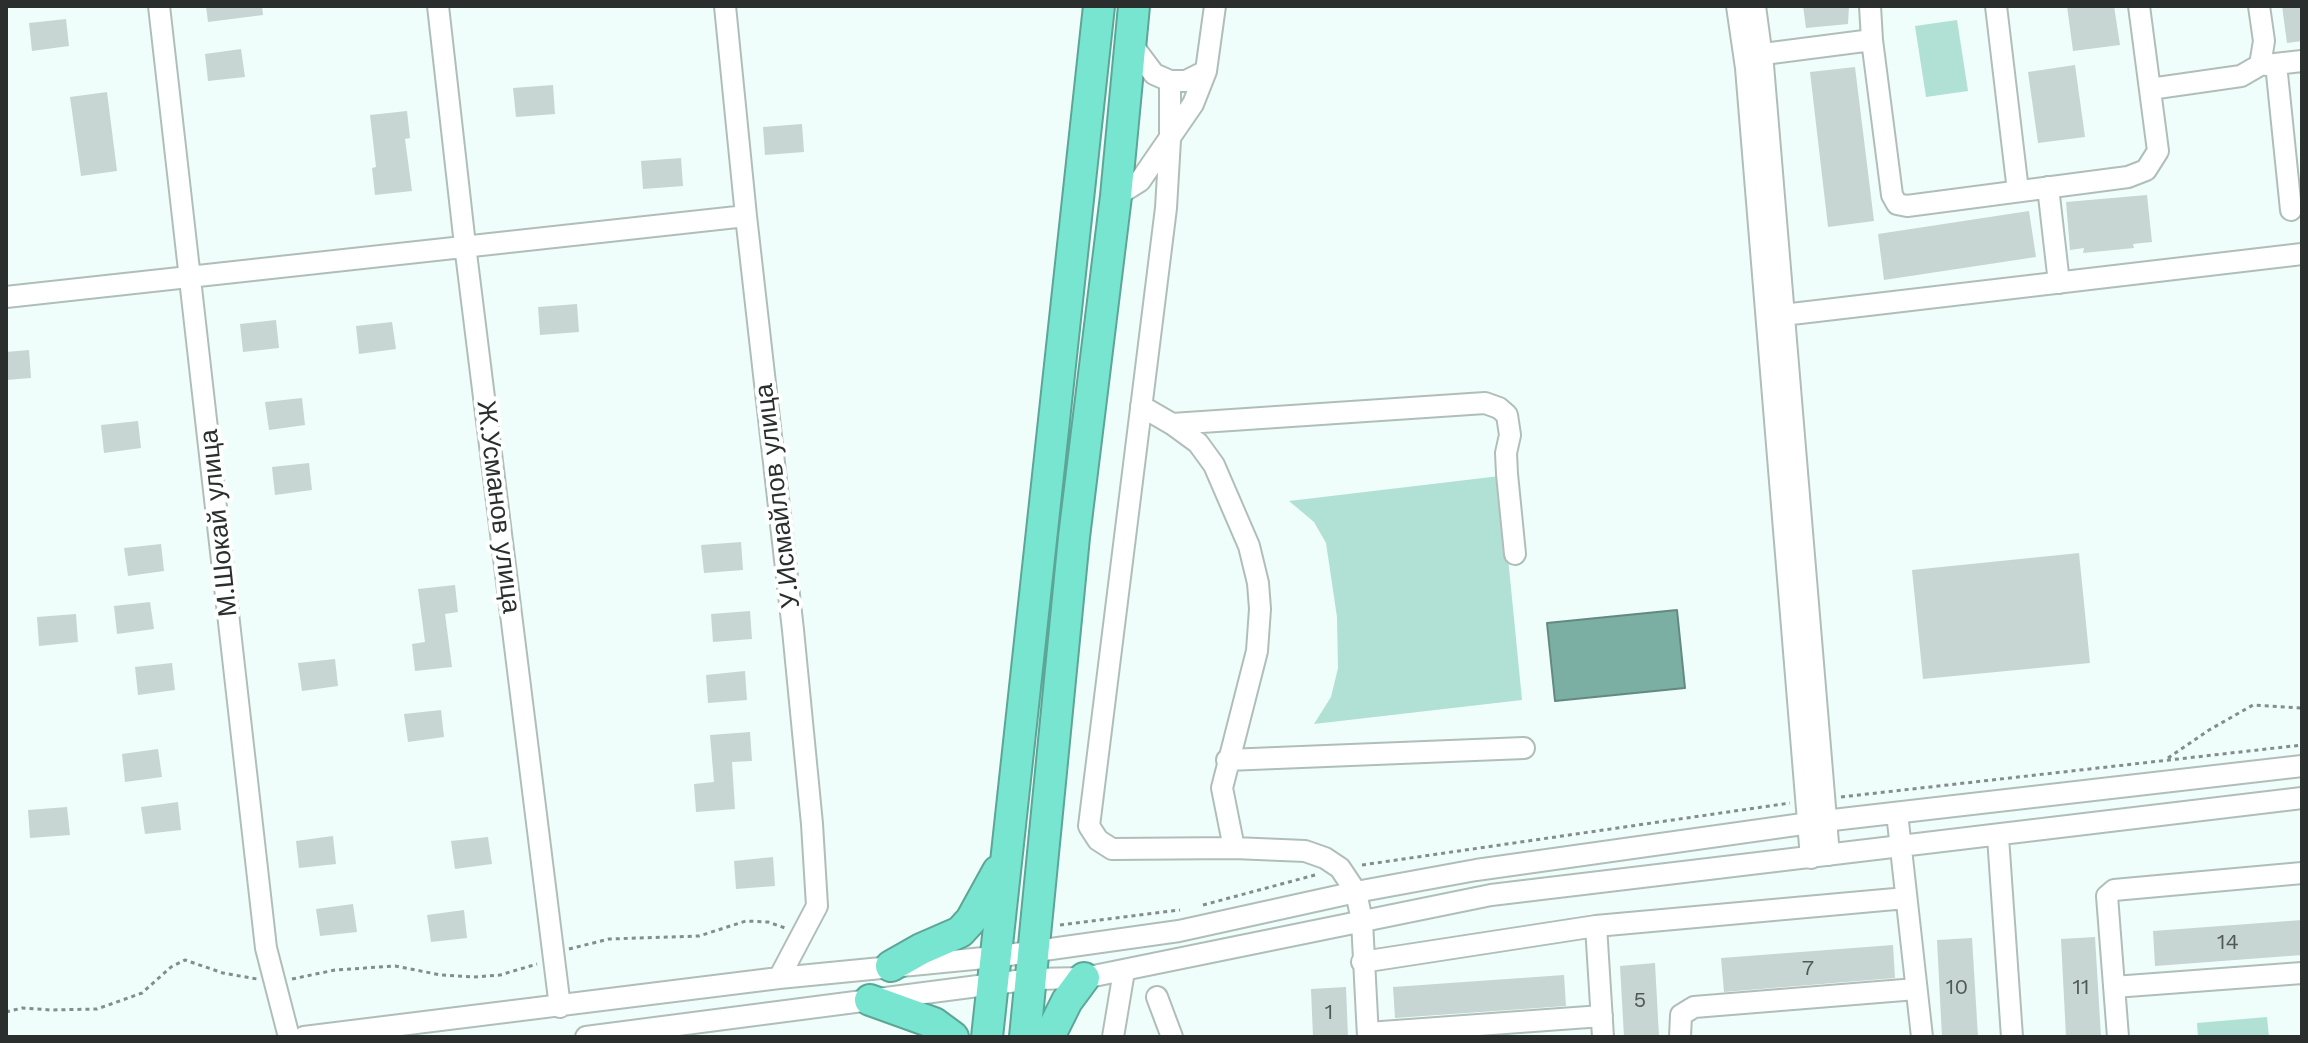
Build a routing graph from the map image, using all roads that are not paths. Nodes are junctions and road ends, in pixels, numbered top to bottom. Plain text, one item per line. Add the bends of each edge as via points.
1 (159, 6) edge
2 (438, 6) edge
3 (725, 6) edge
4 (1099, 6) edge
5 (1134, 6) edge
6 (1215, 6) edge
7 (1737, 6) edge
8 (1755, 6) edge
9 (1870, 6) edge
10 (1996, 6) edge
11 (2139, 6) edge
12 (2259, 6) edge
13 (1872, 40) junction
14 (1130, 42) junction
15 (1753, 55) junction
16 (2302, 61) edge
17 (2268, 65) junction
18 (1206, 71) junction
19 (1170, 81) junction
20 (2150, 89) junction
21 (1170, 140) junction
22 (2048, 187) junction
23 (2018, 191) junction
24 (1116, 196) junction
25 (1166, 208) junction
26 (2291, 210) dead end
27 (746, 216) junction
28 (465, 245) junction
29 (2302, 254) edge
30 (192, 278) junction
31 (2059, 283) junction
32 (6, 297) edge
33 (1783, 315) junction
34 (1141, 406) junction
35 (1172, 424) junction
36 (1042, 534) junction
37 (1074, 537) junction
38 (1515, 554) dead end
39 (1524, 748) dead end
40 (1227, 760) junction
41 (2302, 766) edge
42 (2132, 786) junction
43 (2302, 798) edge
44 (1897, 813) junction
45 (2136, 817) junction
46 (1816, 822) junction
47 (1998, 837) junction
48 (1900, 847) junction
49 (1234, 848) junction
50 (1006, 855) junction
51 (1820, 856) junction
52 (2302, 873) edge
53 (1356, 892) junction
54 (1906, 898) junction
55 (1362, 921) junction
56 (1596, 926) junction
57 (1362, 962) junction
58 (1033, 965) junction
59 (891, 966) junction
60 (993, 970) junction
61 (1124, 971) junction
62 (2302, 973) edge
63 (779, 978) junction
64 (1084, 978) junction
65 (2114, 987) junction
66 (1916, 989) junction
67 (1157, 997) dead end
68 (870, 1000) junction
69 (560, 1007) junction
70 (1602, 1016) junction
71 (1368, 1035) edge
72 (289, 1037) edge
73 (304, 1037) edge
74 (586, 1037) edge
75 (953, 1037) edge
76 (987, 1037) edge
77 (1025, 1037) edge
78 (1049, 1037) edge
79 (1113, 1037) edge
80 (1172, 1037) edge
81 (1603, 1037) edge
82 (1680, 1037) edge
83 (1922, 1037) edge
84 (2012, 1037) edge
85 (2118, 1037) edge

1 - 30 street, М.Шокай улица
2 - 28 street, Ж.Усманов улица
3 - 27 street, У.Исмайлов улица
4 - 36 highway
5 - 14 highway
6 - 18 street
7 - 15 street
8 - 15 street
9 - 13 street
10 - 23 street
11 - 20 street
12 - 17 street
13 - 15 street
13 - 23 street via 1897,204
14 - 19 street via 1154,74
14 - 24 highway
15 - 33 street
15 - 46 street
16 - 17 street
17 - 20 street via 2241,76
17 - 26 street
18 - 19 street via 1186,81
18 - 21 street
19 - 21 street
20 - 22 street via 2158,151 2146,170
21 - 24 street via 1140,181
21 - 25 street
22 - 23 street
22 - 31 street
24 - 25 street via 1141,196
24 - 37 highway
25 - 34 street
27 - 28 street
27 - 63 street, У.Исмайлов улица via 792,615 817,906
28 - 30 street
28 - 69 street, Ж.Усманов улица
29 - 31 street
30 - 32 street
30 - 72 street, М.Шокай улица via 266,948
31 - 33 street
33 - 46 street
34 - 35 street
34 - 49 street via 1089,826 1112,849
35 - 38 street via 1485,403 1499,408 1507,415 1510,435 1506,453
35 - 40 street via 1198,443 1214,465 1249,546 1258,583 1257,651
36 - 37 highway
36 - 50 highway
37 - 58 highway
39 - 40 street
40 - 49 street via 1222,788
41 - 42 street
42 - 44 street
42 - 45 street
43 - 45 street
44 - 46 street
44 - 48 street
45 - 47 street
46 - 51 street
46 - 53 street
47 - 48 street
47 - 84 street
48 - 51 street
48 - 54 street
49 - 53 street via 1305,851 1325,858 1340,868
50 - 59 highway via 960,932
50 - 60 highway
51 - 55 street via 1491,895
52 - 65 street via 2114,890 2107,896
53 - 55 street
53 - 58 street
54 - 56 street
54 - 66 street
55 - 57 street
55 - 61 street
56 - 57 street
56 - 70 street
57 - 71 street
58 - 60 street
58 - 64 street
58 - 77 highway
59 - 60 street
59 - 63 street
60 - 68 street
60 - 76 highway
61 - 64 street
61 - 79 street
62 - 65 street
63 - 69 street
64 - 78 highway
65 - 85 street
66 - 82 street via 1694,1007 1681,1015
66 - 83 street
67 - 80 street
68 - 74 street
68 - 75 highway via 934,1023
69 - 73 street
70 - 71 street
70 - 81 street

